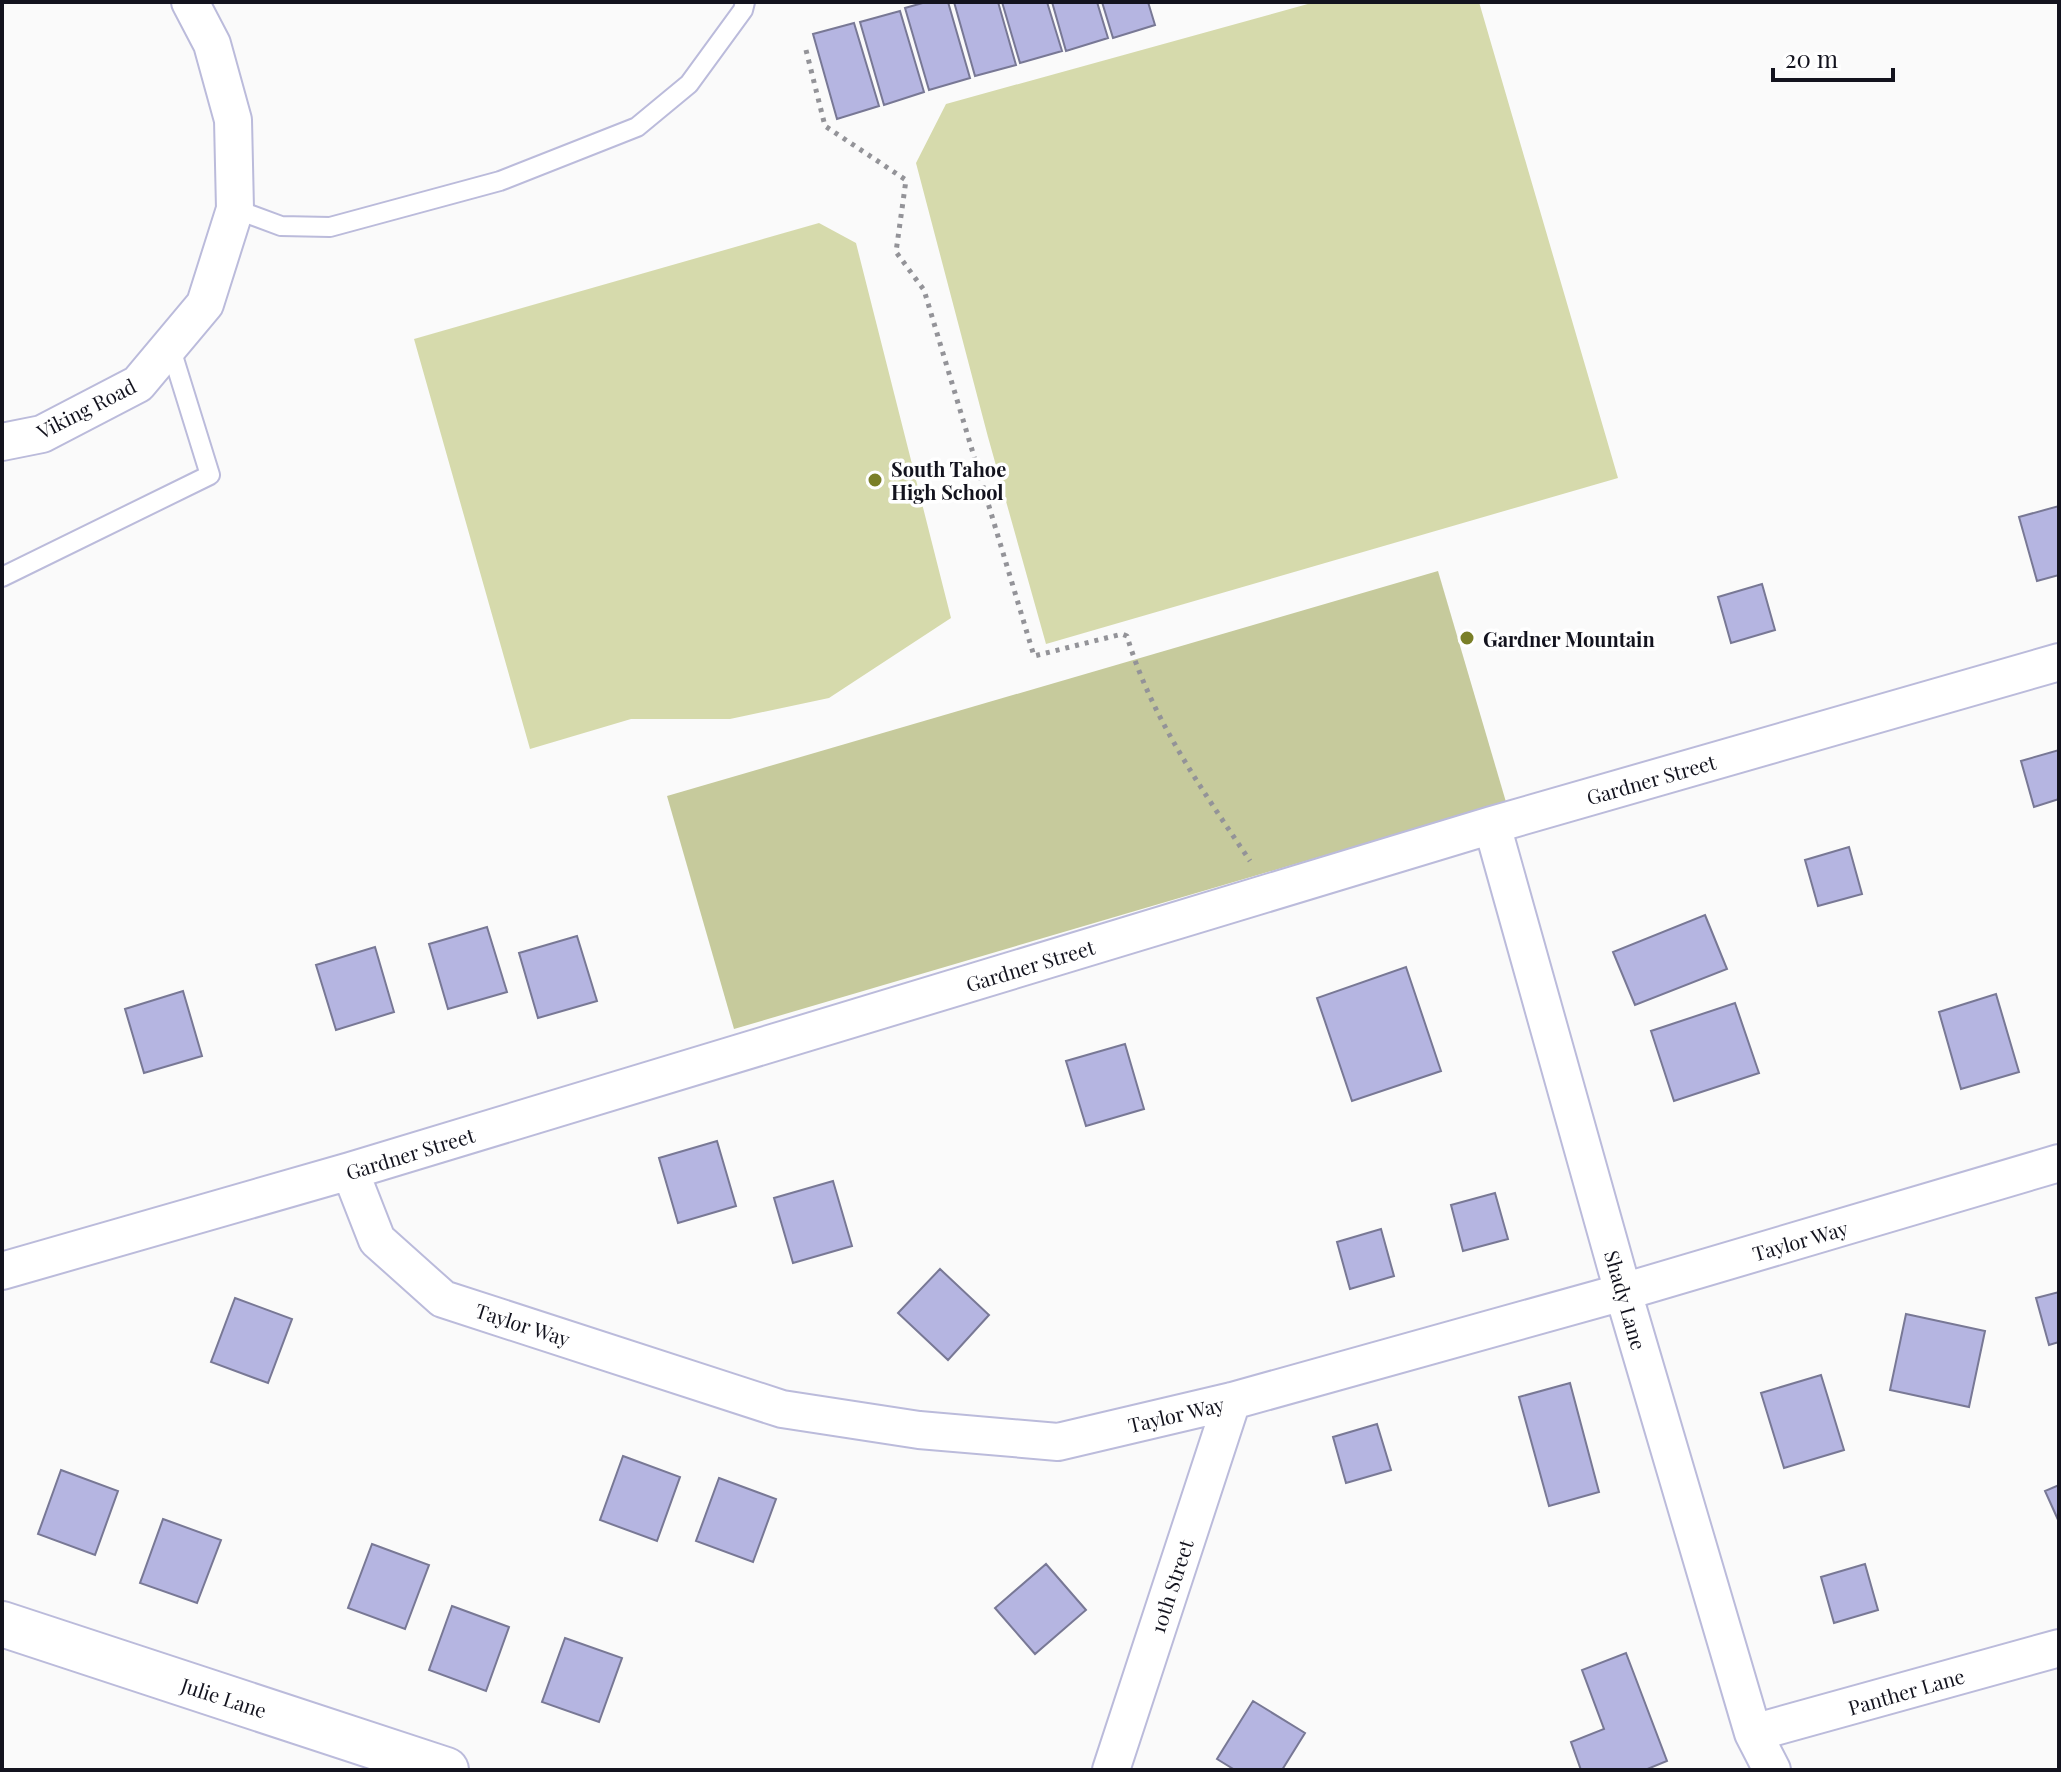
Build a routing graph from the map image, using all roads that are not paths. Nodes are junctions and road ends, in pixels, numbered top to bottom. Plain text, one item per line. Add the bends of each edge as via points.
1 (190, 2) edge
2 (745, 2) edge
3 (235, 209) junction
4 (170, 346) junction
5 (2, 442) edge
6 (2, 577) edge
7 (2059, 662) edge
8 (1492, 825) junction
9 (2059, 1163) edge
10 (350, 1171) junction
11 (2, 1271) edge
12 (1623, 1292) junction
13 (1232, 1401) junction
14 (2, 1624) edge
15 (2059, 1648) edge
16 (1753, 1733) junction
17 (446, 1770) edge
18 (1111, 1770) edge
19 (1772, 1770) edge

1 - 3 street, Viking Road via 212,44 233,120
2 - 3 lane via 689,84 637,127 500,181 330,227 281,226
3 - 4 street, Viking Road via 205,304
4 - 5 street, Viking Road via 138,384 42,434
4 - 6 lane via 210,475
7 - 8 street, Gardner Street
8 - 10 street, Gardner Street
8 - 12 street, Shady Lane
9 - 12 street, Taylor Way
10 - 11 street, Gardner Street
10 - 13 street, Taylor Way via 377,1240 443,1299 782,1409 919,1430 1058,1442
12 - 13 street, Taylor Way
12 - 16 street, Shady Lane
13 - 18 street, 10th Street
14 - 17 street, Julie Lane
15 - 16 street, Panther Lane
16 - 19 street, Shady Lane

